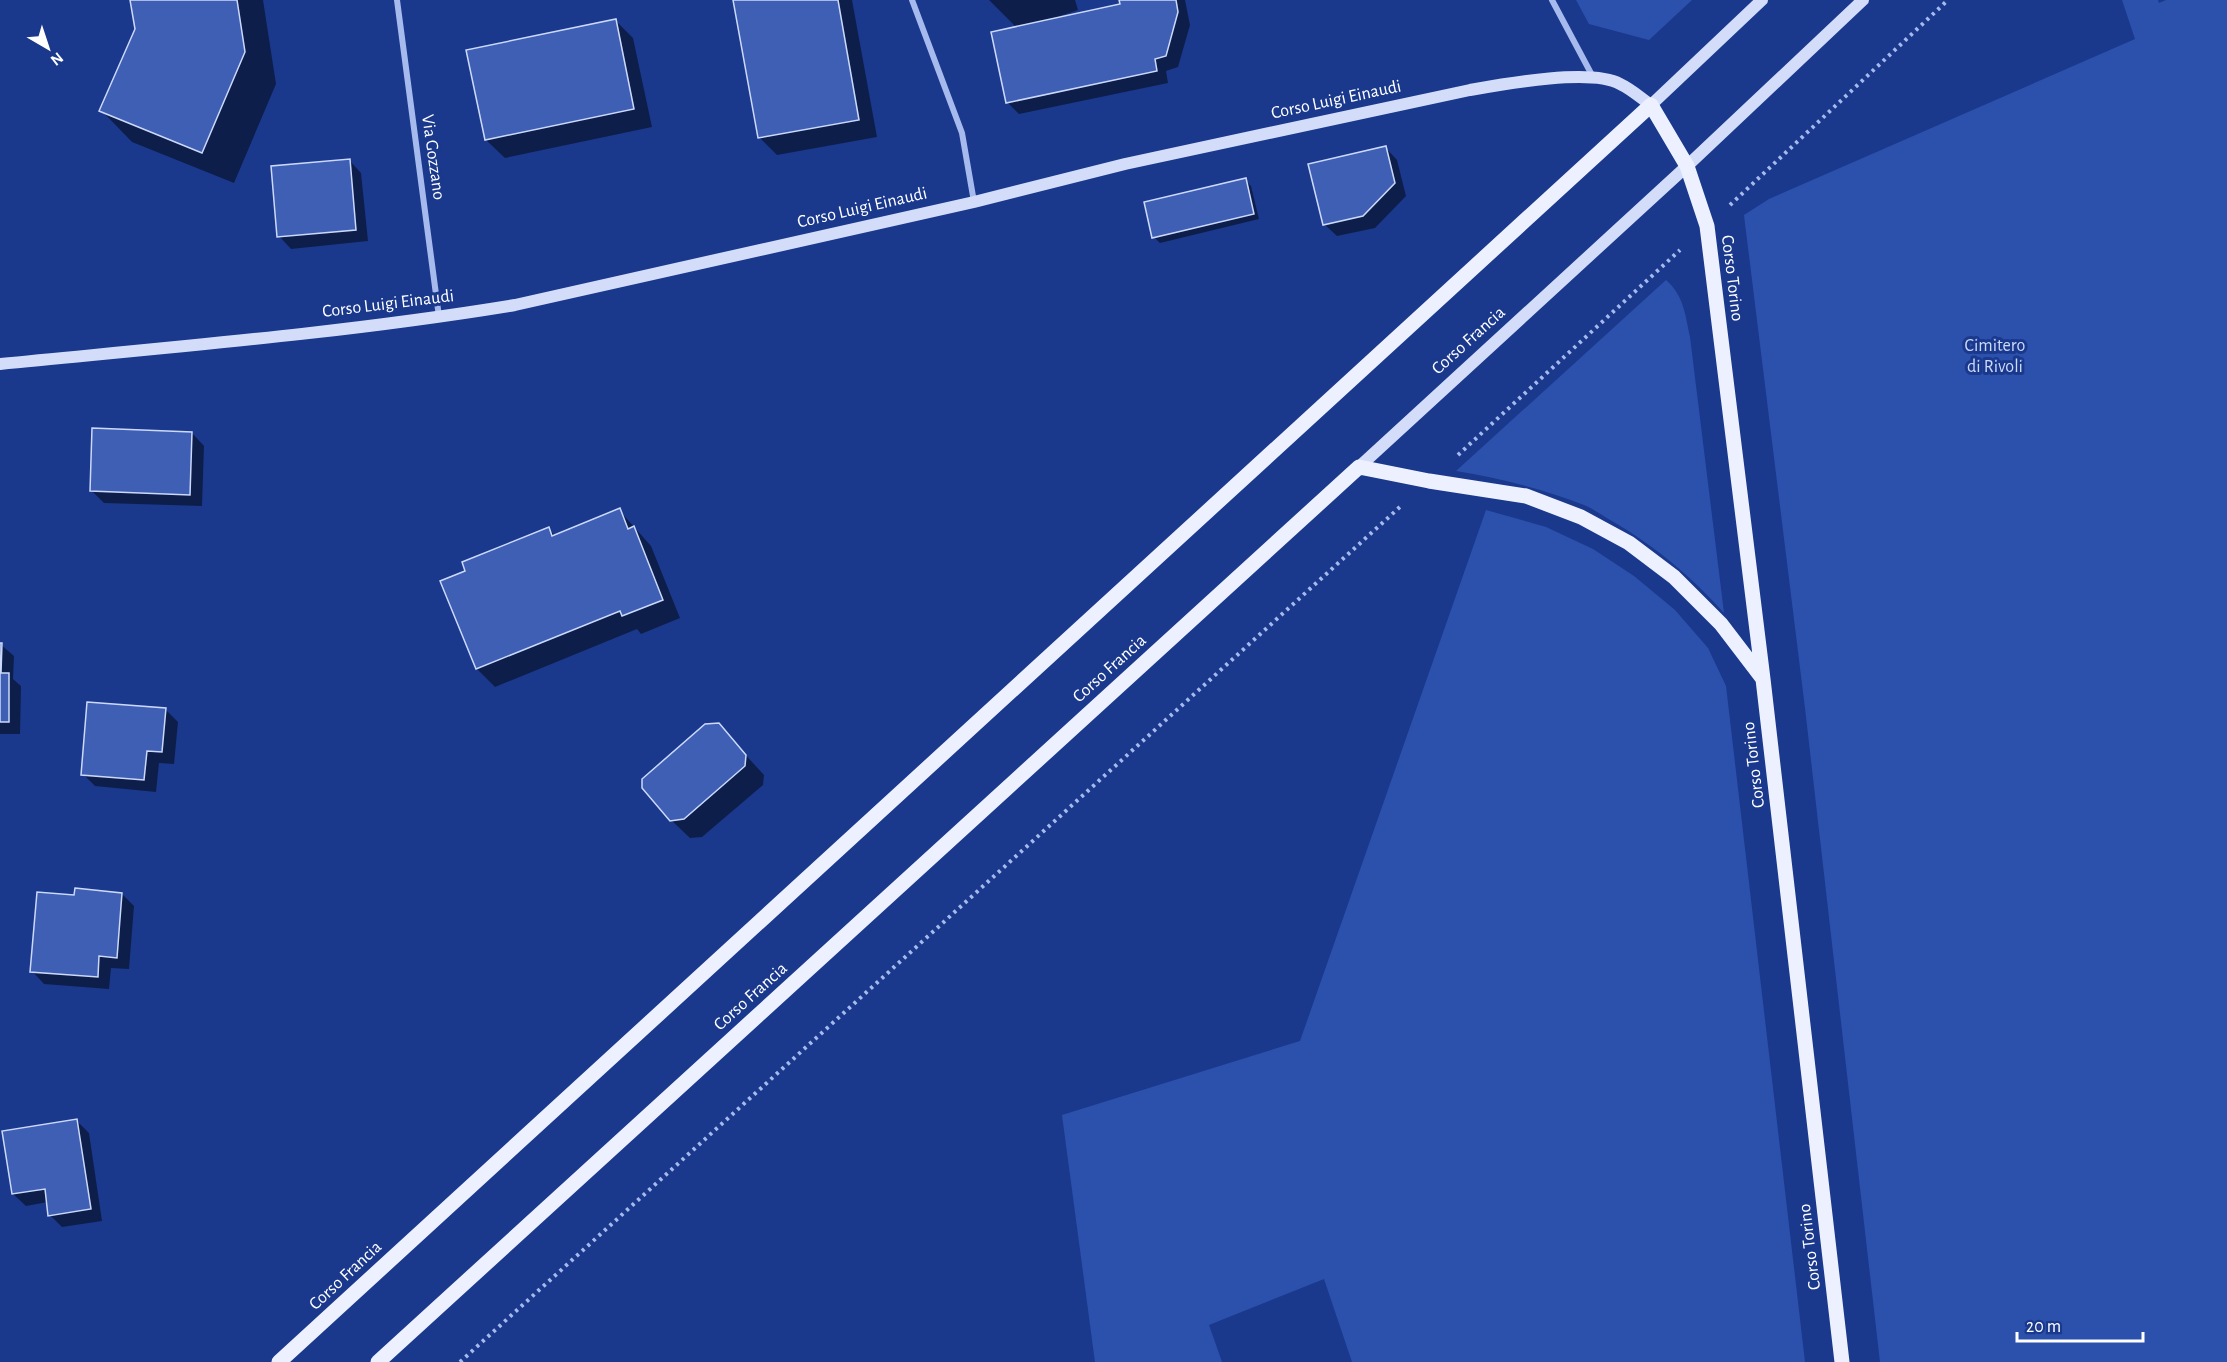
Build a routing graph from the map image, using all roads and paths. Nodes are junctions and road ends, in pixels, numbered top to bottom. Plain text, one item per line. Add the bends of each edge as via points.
1 (397, 0) edge
2 (912, 0) edge
3 (1552, 0) edge
4 (1762, 0) edge
5 (1863, 0) edge
6 (1948, 0) edge
7 (1593, 77) junction
8 (1651, 105) junction
9 (1687, 166) junction
10 (974, 202) junction
11 (1707, 226) junction
12 (439, 318) junction
13 (0, 364) edge
14 (1359, 467) junction
15 (1429, 481) junction
16 (1763, 679) junction
17 (279, 1362) edge
18 (378, 1362) edge
19 (460, 1362) edge
20 (1842, 1362) edge

1 - 12 street, Via Gozzano
2 - 10 street via 962,133
3 - 7 street
4 - 8 main road, Corso Francia
5 - 9 main road, Corso Francia
6 - 11 path
7 - 8 main road, Corso Luigi Einaudi via 1619,83
7 - 10 main road, Corso Luigi Einaudi via 1524,81 1470,90 1125,164
8 - 9 main road, Corso Luigi Einaudi
8 - 17 main road, Corso Francia
9 - 11 main road, Corso Torino
9 - 14 main road, Corso Francia
10 - 12 main road, Corso Luigi Einaudi via 515,305
11 - 15 path
11 - 16 main road, Corso Torino
12 - 13 main road, Corso Luigi Einaudi
14 - 15 main road
14 - 18 main road, Corso Francia
15 - 16 main road via 1526,496 1581,517 1629,543 1674,577 1721,624
15 - 19 path
16 - 20 main road, Corso Torino

